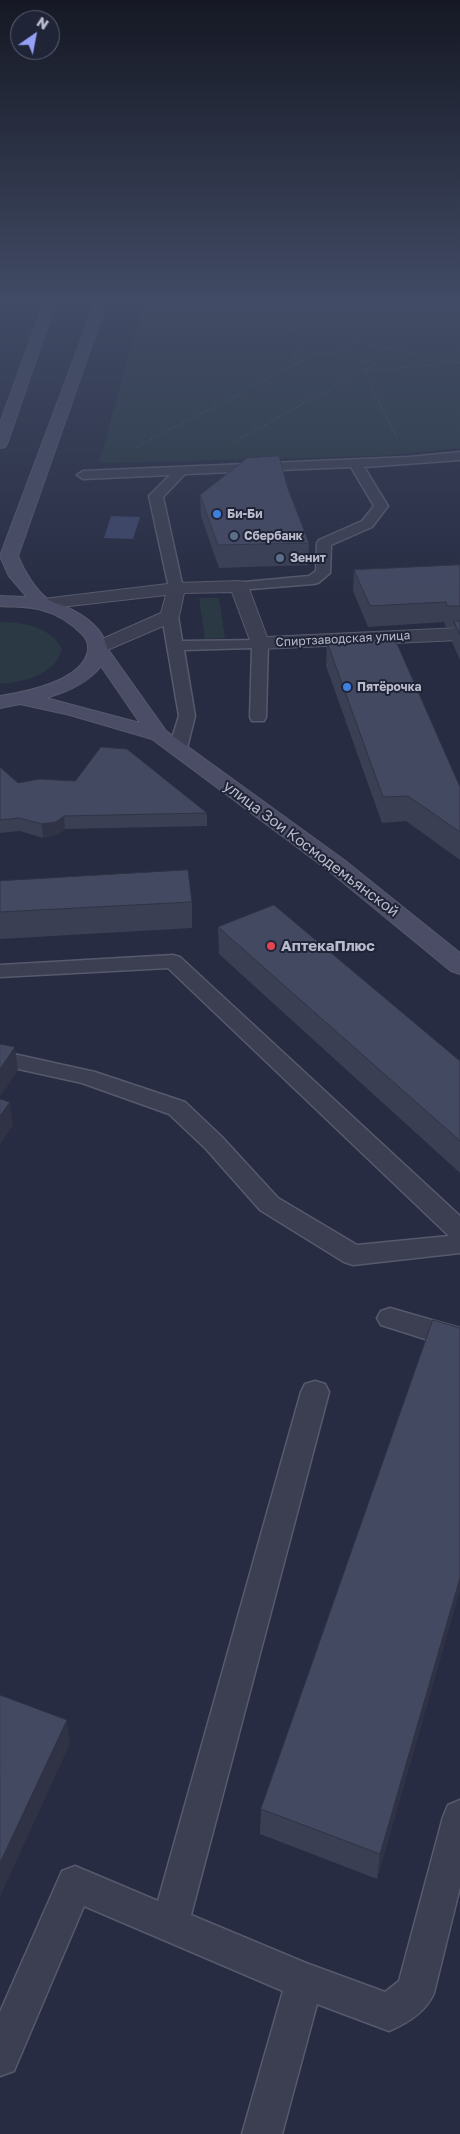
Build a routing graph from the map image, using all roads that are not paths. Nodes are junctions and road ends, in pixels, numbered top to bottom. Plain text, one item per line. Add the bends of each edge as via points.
1 (14, 405) edge
2 (64, 405) edge
3 (0, 444) edge
4 (460, 456) edge
5 (355, 463) junction
6 (182, 470) junction
7 (83, 475) dead end
8 (239, 586) junction
9 (176, 588) junction
10 (0, 601) edge
11 (43, 604) junction
12 (170, 616) junction
13 (460, 634) edge
14 (260, 643) junction
15 (176, 646) junction
16 (98, 648) junction
17 (20, 700) junction
18 (0, 702) edge
19 (258, 717) dead end
20 (159, 735) junction
21 (178, 748) junction
22 (460, 966) edge
23 (0, 971) edge
24 (0, 1058) edge
25 (460, 1231) edge
26 (460, 1244) edge
27 (390, 1318) dead end
28 (460, 1339) edge
29 (315, 1392) dead end
30 (460, 1821) edge
31 (170, 1924) junction
32 (305, 1981) junction
33 (0, 2057) edge
34 (262, 2134) edge

1 - 3 main road
2 - 11 main road via 9,556 18,576
4 - 5 lane
5 - 6 lane
5 - 8 lane via 381,506 367,524 324,543 323,573 313,580
6 - 7 lane
6 - 9 lane via 156,496
8 - 9 street
8 - 14 street, Спиртзаводская улица
9 - 11 street
9 - 12 street
10 - 11 main road
11 - 16 main road, улица Зои Космодемьянской via 82,623 96,640
12 - 15 lane
12 - 16 street
13 - 14 street, Спиртзаводская улица
14 - 15 lane
14 - 19 lane
15 - 21 lane via 187,716
16 - 17 main road via 90,665 74,678 51,691
16 - 20 main road, улица Зои Космодемьянской
17 - 18 main road
17 - 20 main road, улица Зои Космодемьянской via 64,707
20 - 21 main road, улица Зои Космодемьянской
21 - 22 main road, улица Зои Космодемьянской via 336,866
23 - 25 lane via 173,961
24 - 26 lane via 87,1077 177,1108 269,1204 354,1255
27 - 28 lane
29 - 31 lane
30 - 32 lane via 415,1993 389,2012
31 - 32 lane
31 - 33 lane via 76,1884
32 - 34 lane

